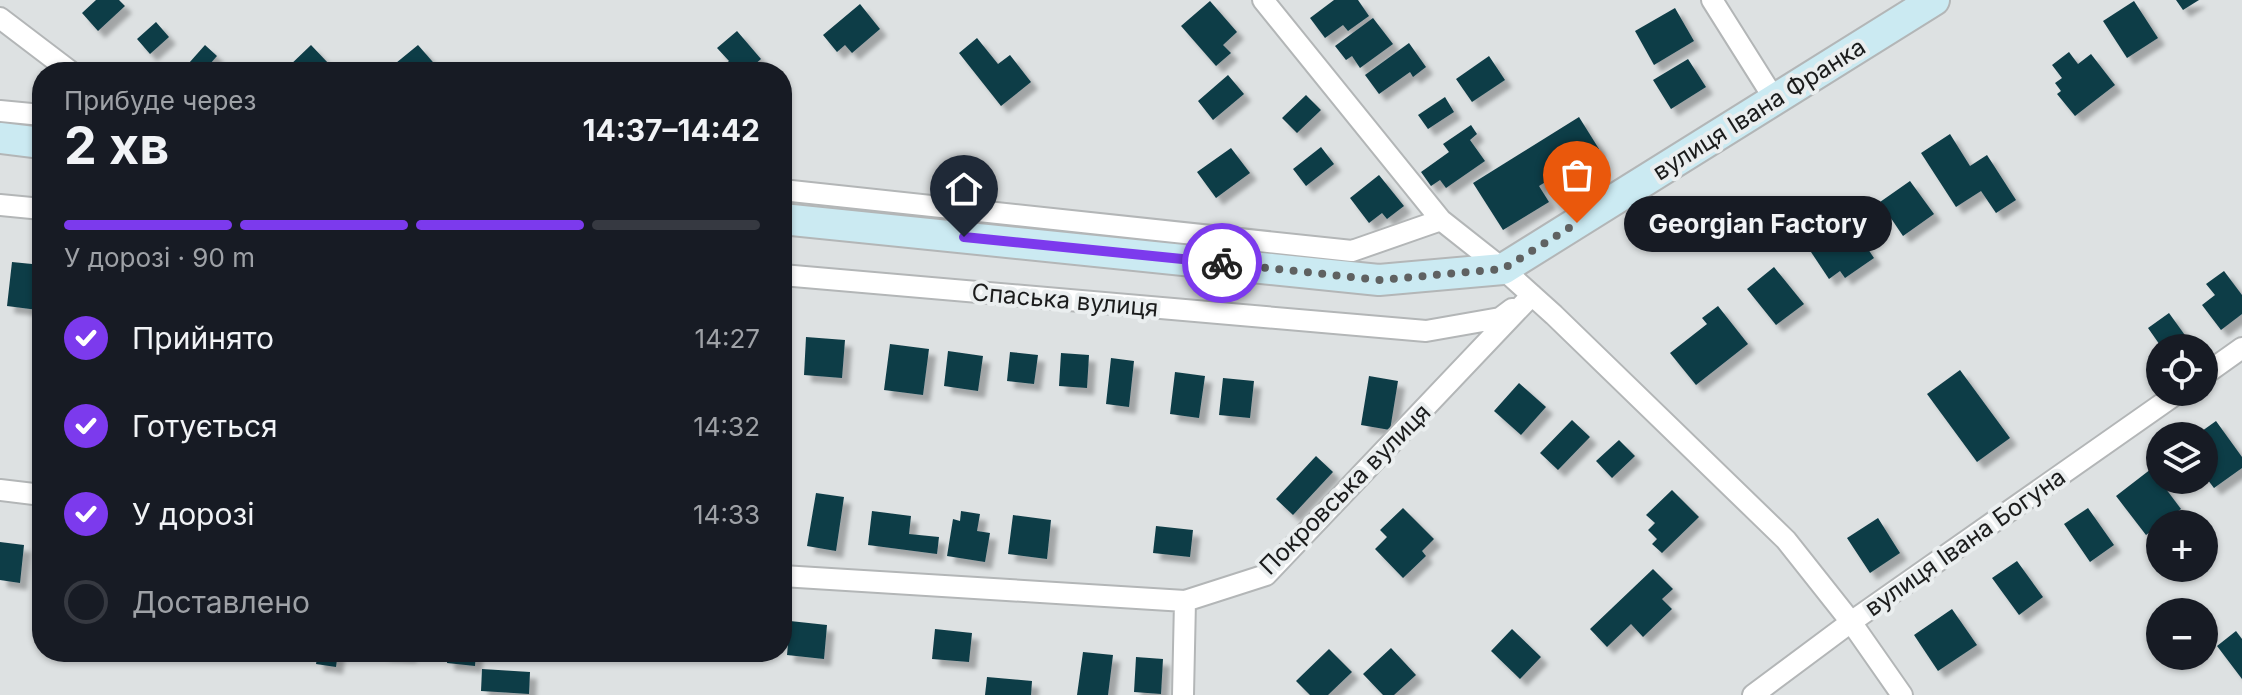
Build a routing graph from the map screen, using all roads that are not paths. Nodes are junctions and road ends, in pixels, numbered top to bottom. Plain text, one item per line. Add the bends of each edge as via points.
1 (1263, 0) edge
2 (1712, 0) edge
3 (1934, 0) edge
4 (0, 18) edge
5 (58, 62) edge
6 (1775, 100) junction
7 (0, 111) edge
8 (32, 114) edge
9 (0, 138) edge
10 (32, 142) edge
11 (792, 191) edge
12 (0, 205) edge
13 (32, 208) edge
14 (792, 220) edge
15 (1441, 220) junction
16 (1208, 249) junction
17 (1503, 269) junction
18 (792, 276) edge
19 (1532, 295) junction
20 (2242, 348) edge
21 (2218, 365) edge
22 (2159, 406) edge
23 (0, 490) edge
24 (32, 494) edge
25 (792, 577) edge
26 (1185, 601) junction
27 (1851, 622) junction
28 (1183, 695) edge
29 (1753, 695) edge
30 (1902, 695) edge

1 - 15 street
2 - 6 street
3 - 6 street, вулиця Івана Франка
4 - 5 street
6 - 17 street, вулиця Івана Франка
7 - 8 street
9 - 10 street
11 - 16 street
12 - 13 street
14 - 16 street
15 - 16 street via 1352,251
15 - 17 street
16 - 17 street via 1379,280
17 - 19 street
18 - 19 street, Спаська вулиця via 1426,331 1500,318
19 - 26 street, Покровська вулиця via 1266,575
19 - 27 street via 1786,540
20 - 21 street
22 - 27 street, вулиця Івана Богуна
23 - 24 street
25 - 26 street, Покровська вулиця
26 - 28 street
27 - 29 street, вулиця Івана Богуна
27 - 30 street

